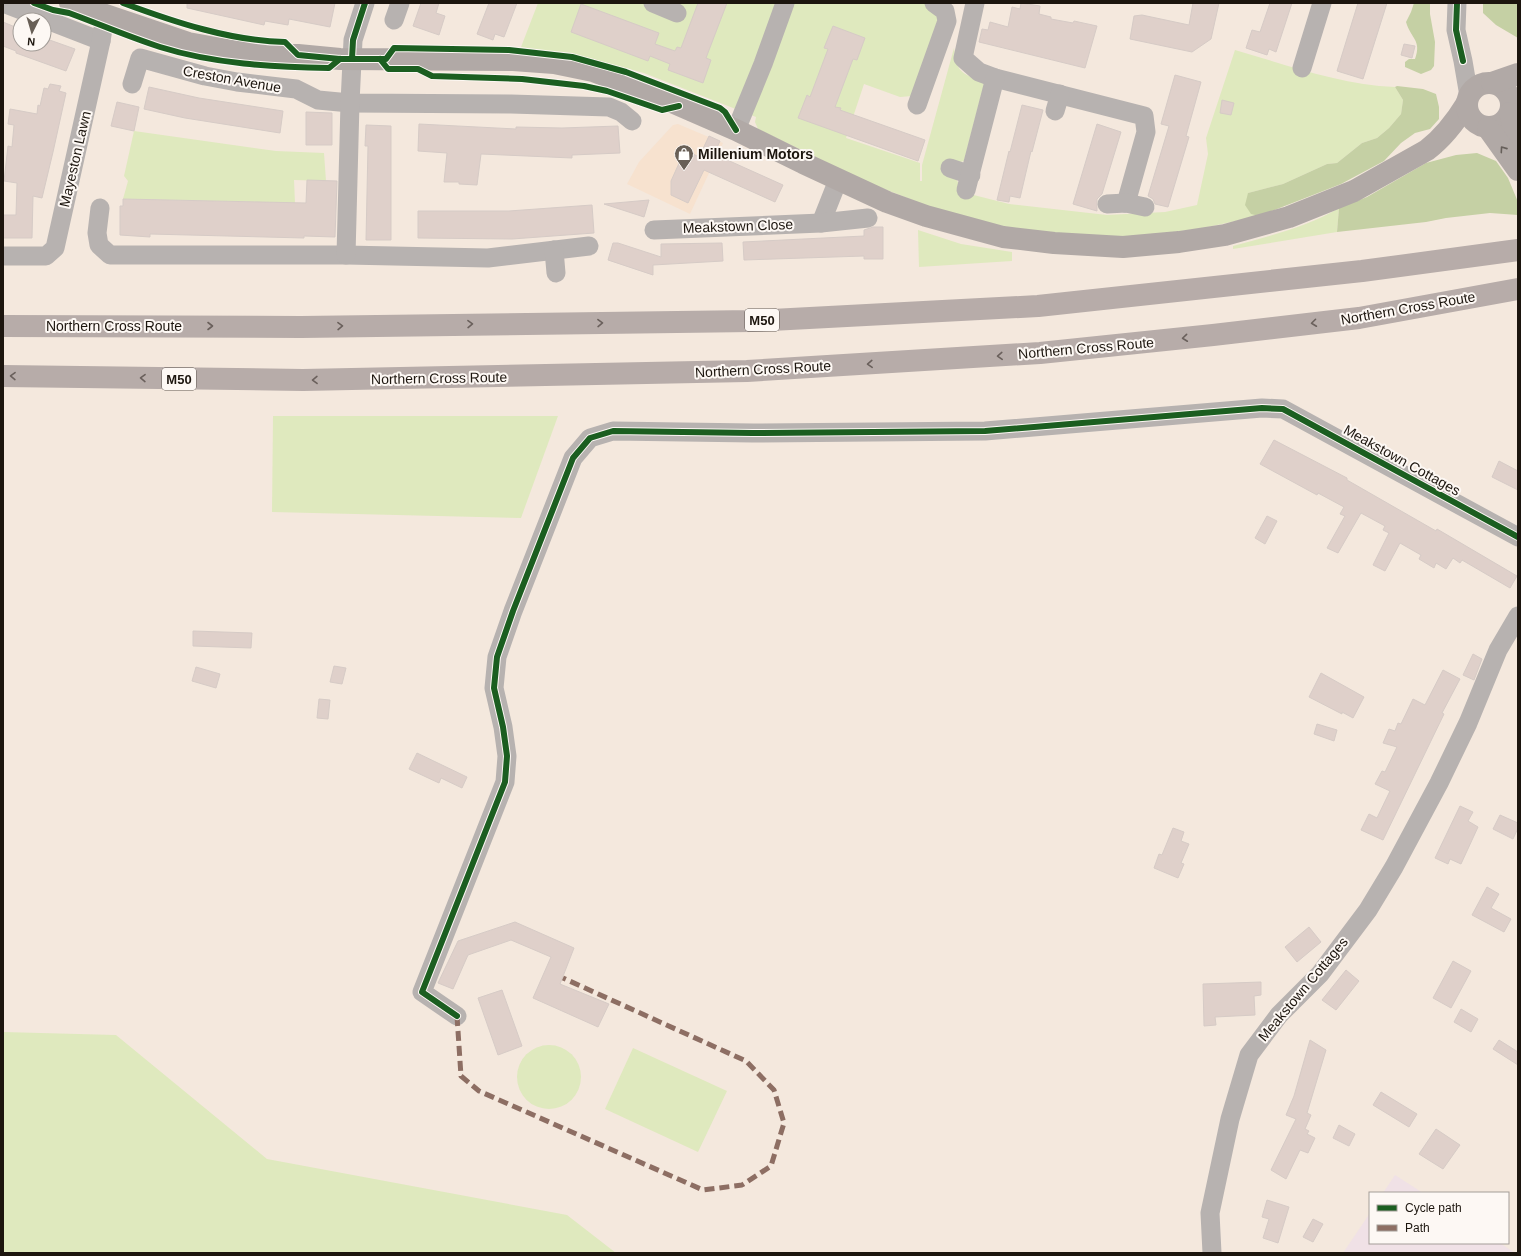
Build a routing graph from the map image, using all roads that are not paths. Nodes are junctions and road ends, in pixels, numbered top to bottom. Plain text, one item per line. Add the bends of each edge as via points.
1 (3, 3) edge
2 (70, 3) edge
3 (365, 3) edge
4 (653, 3) edge
5 (785, 3) edge
6 (934, 3) edge
7 (975, 3) edge
8 (1322, 3) edge
9 (1457, 3) edge
10 (677, 13) dead end
11 (105, 16) junction
12 (101, 41) junction
13 (352, 59) junction
14 (1302, 68) dead end
15 (1518, 74) edge
16 (995, 78) junction
17 (132, 84) dead end
18 (1478, 91) junction
19 (1513, 102) edge
20 (350, 103) junction
21 (917, 105) dead end
22 (632, 121) dead end
23 (1485, 127) junction
24 (736, 130) junction
25 (1438, 142) junction
26 (1518, 144) edge
27 (950, 168) dead end
28 (1518, 170) edge
29 (838, 180) junction
30 (1126, 203) junction
31 (1107, 204) dead end
32 (1145, 207) dead end
33 (100, 208) dead end
34 (868, 218) dead end
35 (821, 223) junction
36 (654, 230) dead end
37 (589, 246) dead end
38 (554, 250) junction
39 (1518, 250) edge
40 (346, 255) junction
41 (3, 256) edge
42 (556, 274) dead end
43 (1518, 289) edge
44 (3, 326) edge
45 (3, 376) edge
46 (1518, 537) edge
47 (1518, 616) edge
48 (457, 1016) dead end
49 (1212, 1253) edge

1 - 12 street
2 - 11 main road
3 - 13 street via 353,40
4 - 10 street
5 - 24 street
6 - 21 street via 945,11 947,21
7 - 16 street via 963,58 979,72
8 - 14 street
9 - 18 street via 1456,30 1463,61
11 - 12 street, Mayeston Lawn
11 - 13 main road via 188,43 232,51
12 - 41 street, Mayeston Lawn via 55,248 46,256
13 - 20 street
13 - 24 main road via 513,60 554,63 594,71 619,80
15 - 18 main road
16 - 27 street via 969,182
16 - 30 street via 1064,101 1144,116 1146,132
17 - 20 street, Creston Avenue via 140,58 205,76 296,89 318,100
18 - 19 main road via 1504,89
18 - 23 main road via 1468,111 1476,123
18 - 25 main road
19 - 23 main road via 1507,119 1502,124
19 - 26 main road
20 - 22 street via 511,104 609,108 621,112
20 - 40 street
23 - 25 main road via 1460,132
28 -> 23 main road
24 - 29 main road
25 - 29 main road via 1354,191 1289,217 1225,235 1123,247 1003,237 926,216
29 - 35 street
30 - 31 street
30 - 32 street
33 - 40 street via 97,233 99,245 110,254
34 - 35 street, Meakstown Close
35 - 36 street, Meakstown Close
37 - 38 street
38 - 40 street via 488,258
38 - 42 street
44 -> 39 highway, Northern Cross Route / M50 via 752,321 1038,306 1362,271
43 -> 45 highway, Northern Cross Route / M50 via 1359,318 1213,335 1040,353 747,371 304,380
46 - 48 street, Meakstown Cottages via 1283,409 1262,408 985,431 613,431 590,438 573,458 497,657 494,688 507,756 505,782 422,992
47 - 49 street, Meakstown Cottages via 1498,650 1468,723 1439,783 1368,910 1320,974 1279,1015 1249,1055 1230,1119 1210,1213

